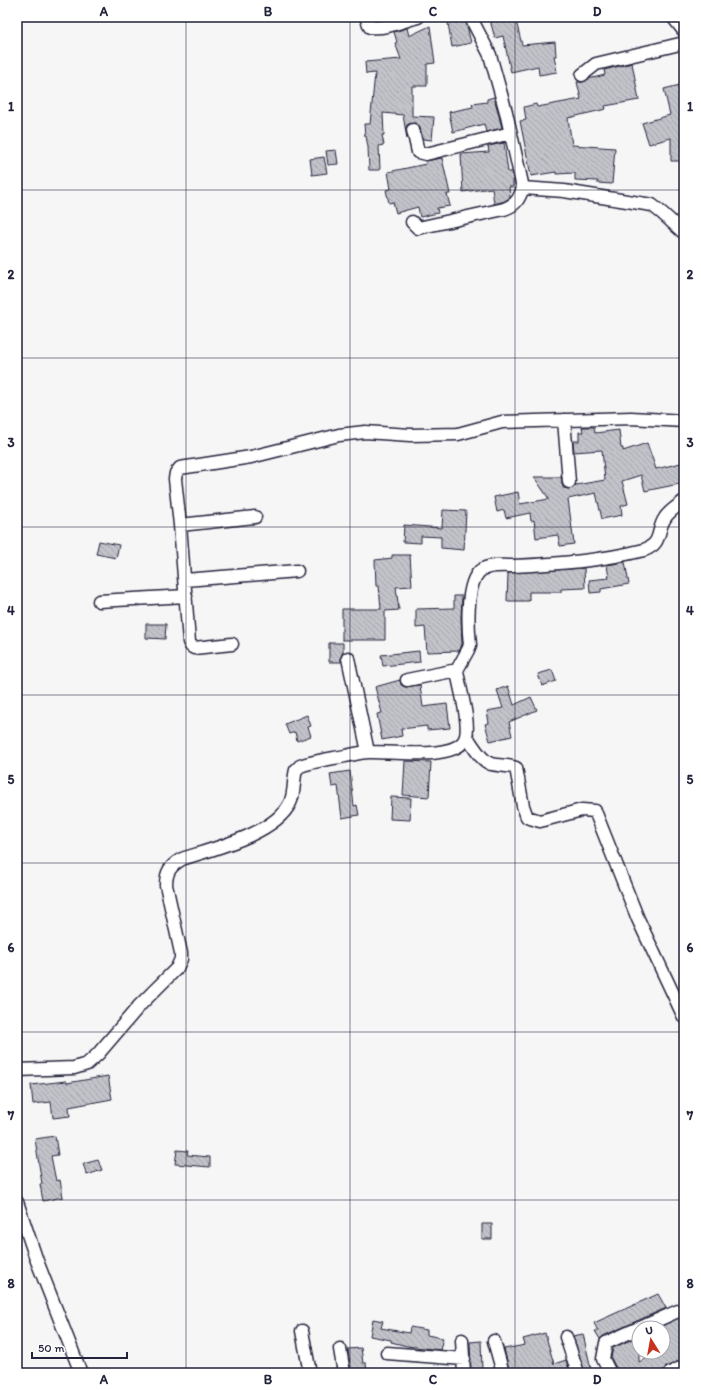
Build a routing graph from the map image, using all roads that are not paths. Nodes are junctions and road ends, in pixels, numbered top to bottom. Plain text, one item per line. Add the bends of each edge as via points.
1 (366, 17) edge
2 (418, 17) edge
3 (472, 17) edge
4 (673, 17) edge
5 (684, 31) edge
6 (684, 43) edge
7 (582, 75) dead end
8 (413, 130) dead end
9 (511, 133) junction
10 (523, 188) junction
11 (412, 222) dead end
12 (684, 233) edge
13 (564, 420) junction
14 (684, 421) edge
15 (569, 482) dead end
16 (684, 501) edge
17 (255, 516) dead end
18 (180, 525) junction
19 (296, 571) dead end
20 (185, 580) junction
21 (186, 596) junction
22 (99, 601) dead end
23 (232, 644) dead end
24 (348, 658) dead end
25 (457, 670) junction
26 (407, 680) dead end
27 (466, 736) junction
28 (368, 752) junction
29 (684, 1017) edge
30 (17, 1070) edge
31 (17, 1202) edge
32 (678, 1311) dead end
33 (657, 1320) edge
34 (302, 1331) dead end
35 (631, 1332) edge
36 (566, 1337) dead end
37 (462, 1340) dead end
38 (494, 1341) dead end
39 (340, 1349) dead end
40 (387, 1353) dead end
41 (464, 1359) junction
42 (684, 1366) edge
43 (81, 1373) edge
44 (310, 1373) edge
45 (344, 1373) edge
46 (464, 1373) edge
47 (503, 1373) edge
48 (578, 1373) edge
49 (610, 1373) edge
50 (670, 1373) edge

1 - 2 street via 370,27 395,24
3 - 9 street via 490,54
4 - 5 street
6 - 7 street via 596,64
8 - 9 street via 418,152 426,154
9 - 10 street
10 - 11 street via 519,199 509,207 418,228
10 - 12 street via 564,191 652,205
13 - 14 street via 631,418
13 - 15 street
13 - 18 street via 502,422 458,434 410,435 365,432 339,435 251,457 180,468 175,479
16 - 25 street via 665,518 658,540 650,548 568,563 495,567 480,571 472,585 468,612 470,645
17 - 18 street
18 - 20 street
19 - 20 street
20 - 21 street
21 - 22 street
21 - 23 street via 191,646 194,648
24 - 28 street
25 - 26 street
25 - 27 street via 466,718
27 - 28 street via 460,746 447,751
27 - 29 street via 482,759 492,764 516,768 527,817 540,821 582,810 595,811 638,919
28 - 30 street via 300,766 296,770 289,805 270,824 254,834 174,863 166,877 166,885 181,953 177,968 88,1064 74,1068
31 - 43 street
32 - 33 street
34 - 44 street
35 - 49 street via 606,1343 603,1359
36 - 48 street
37 - 41 street
38 - 47 street
39 - 45 street
40 - 41 street
41 - 46 street
42 - 50 street

